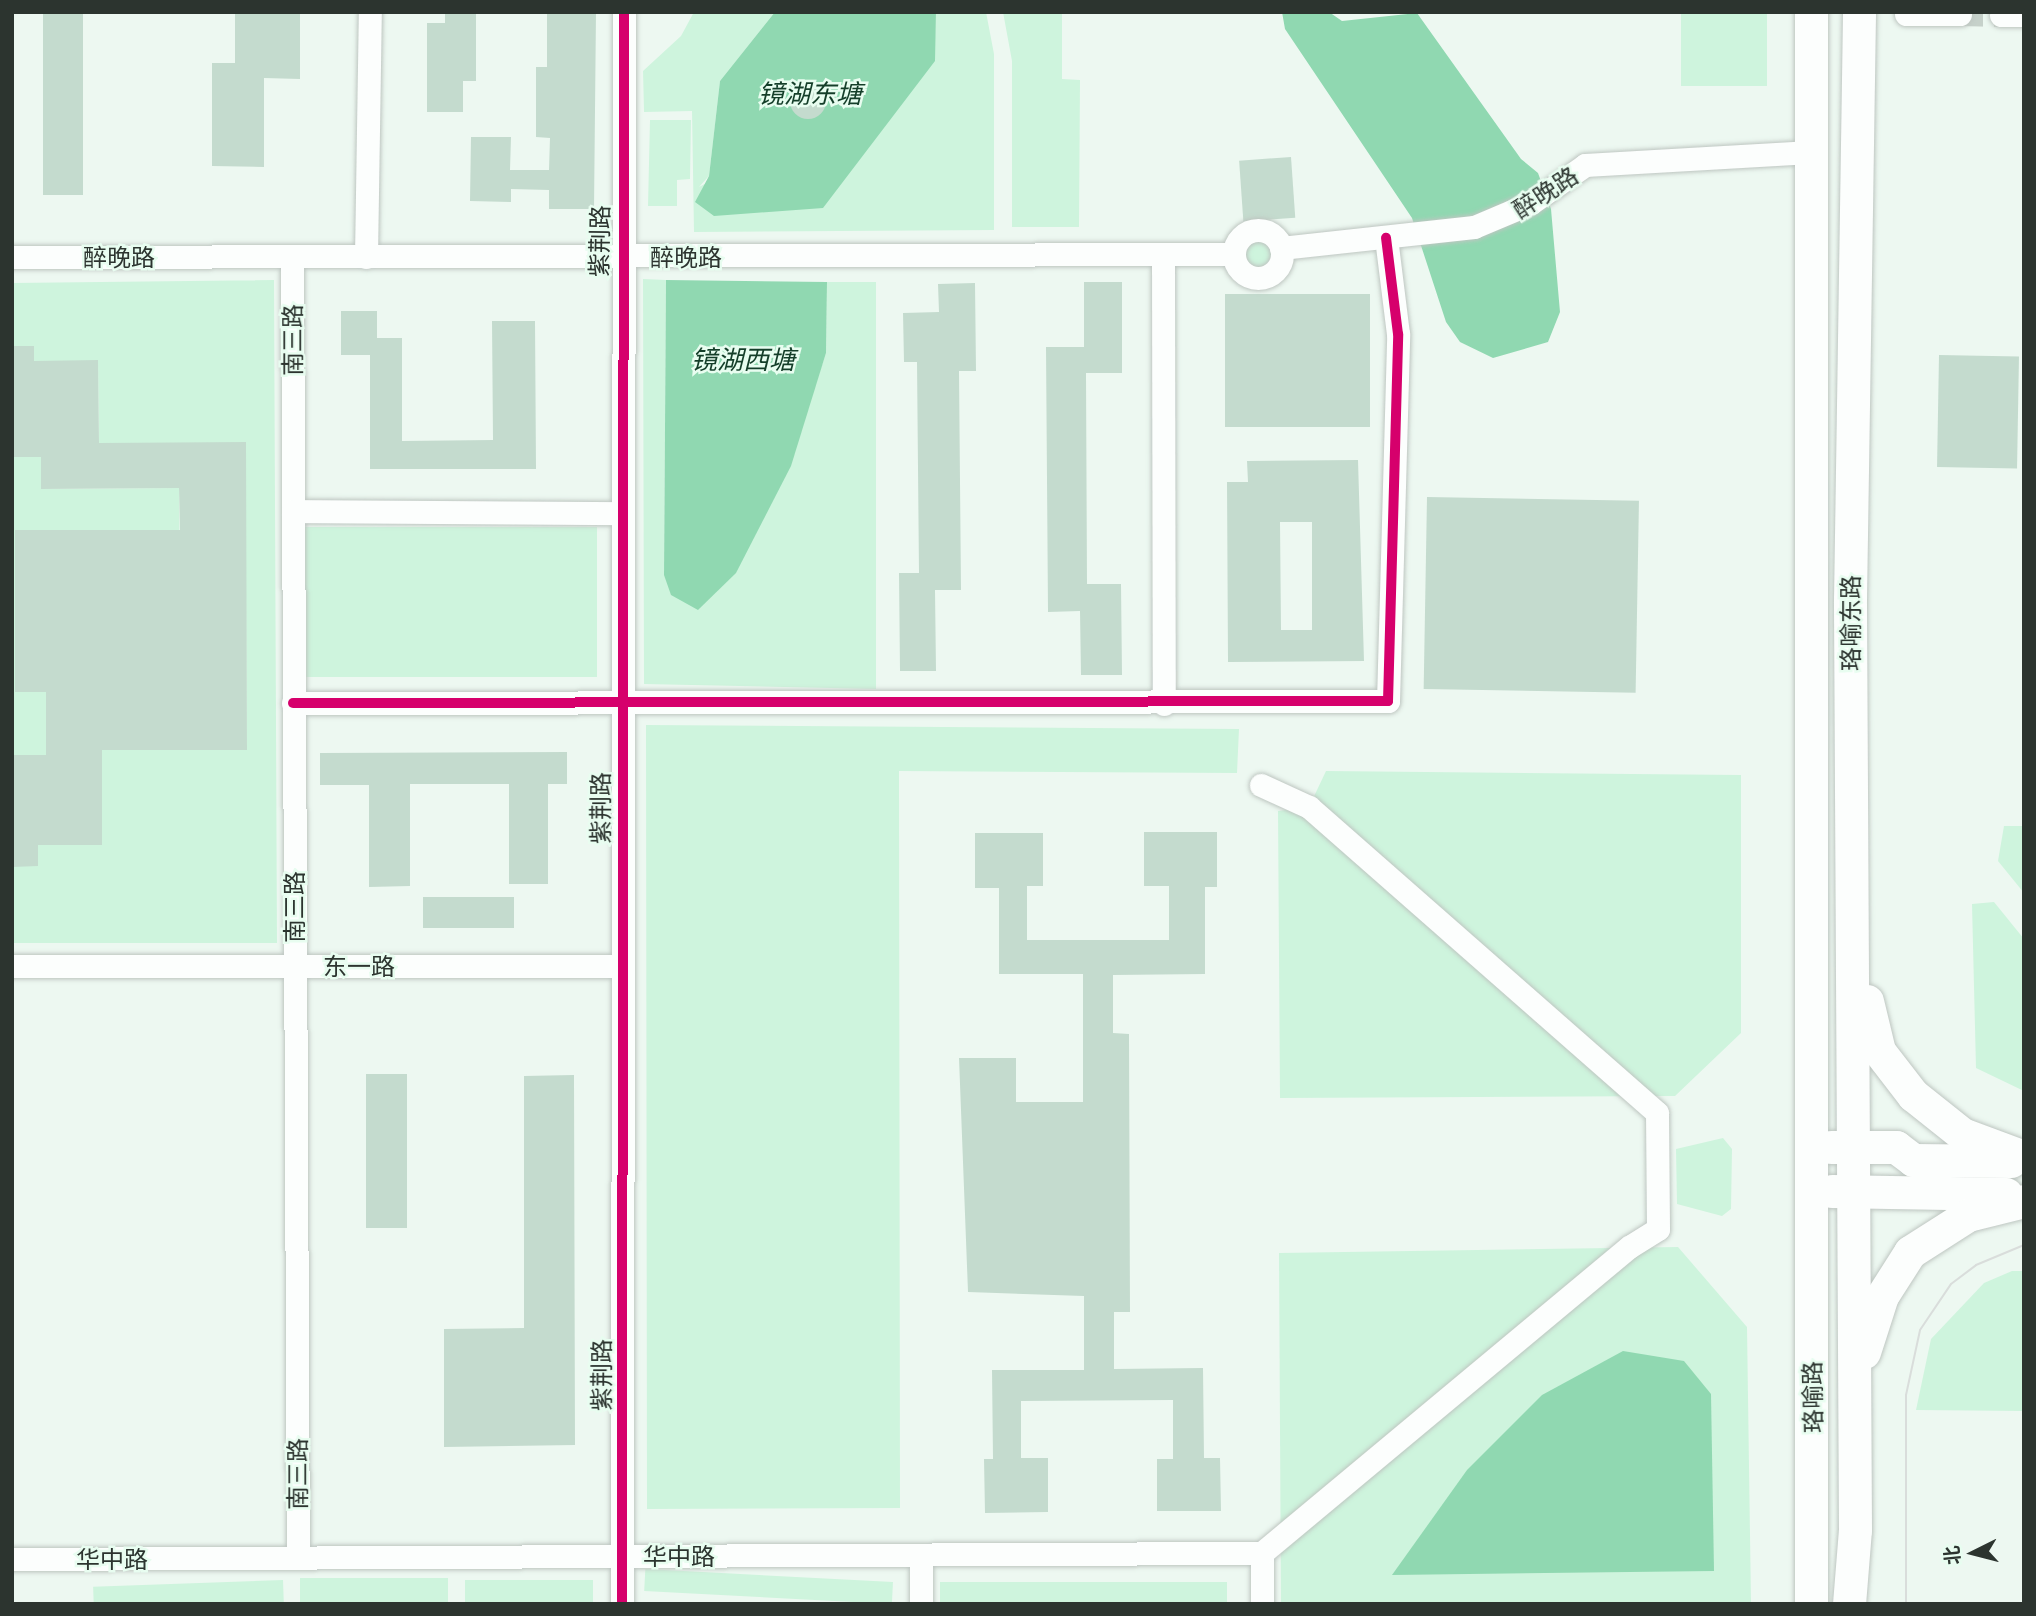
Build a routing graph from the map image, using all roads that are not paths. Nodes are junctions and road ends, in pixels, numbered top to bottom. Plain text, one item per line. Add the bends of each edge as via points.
1 (369, 12) edge
2 (624, 12) edge
3 (1811, 12) edge
4 (1859, 12) edge
5 (1906, 14) dead end
6 (1960, 15) dead end
7 (1811, 152) junction
8 (1386, 238) junction
9 (1281, 248) junction
10 (1163, 254) junction
11 (1234, 254) junction
12 (12, 257) edge
13 (292, 257) junction
14 (366, 257) junction
15 (620, 257) junction
16 (293, 511) junction
17 (620, 513) junction
18 (620, 701) junction
19 (293, 703) junction
20 (1164, 704) junction
21 (1261, 785) dead end
22 (1850, 896) junction
23 (621, 965) junction
24 (12, 967) edge
25 (293, 967) junction
26 (1809, 1147) junction
27 (1854, 1147) junction
28 (2024, 1159) edge
29 (1809, 1191) junction
30 (1855, 1191) junction
31 (2024, 1195) edge
32 (2024, 1201) edge
33 (1855, 1233) joint
34 (1855, 1399) junction
35 (1262, 1553) junction
36 (921, 1555) junction
37 (622, 1556) junction
38 (298, 1558) junction
39 (12, 1559) edge
40 (622, 1604) edge
41 (921, 1604) edge
42 (1262, 1604) edge
43 (1811, 1604) edge
44 (1849, 1604) edge

1 - 14 street
2 - 15 street, 紫荆路
3 - 7 highway, 珞喻东路
4 - 22 highway, 珞喻东路
5 - 6 street
7 - 8 street, 醉晚路 via 1634,158 1568,174 1503,219
7 - 26 highway, 珞喻东路
8 - 9 street, 醉晚路
8 - 20 street via 1398,334 1388,701
9 - 11 street via 1258,229 1238,240
9 - 11 street via 1276,268 1257,278 1239,268
10 - 11 street, 醉晚路
10 - 15 street, 醉晚路
10 - 20 street
12 - 13 street, 醉晚路
13 - 14 street, 醉晚路
13 - 16 street, 南三路
14 - 15 street, 醉晚路
15 - 17 street, 紫荆路
16 - 17 street
16 - 19 street, 南三路
17 - 18 street, 紫荆路
18 - 19 street
18 - 20 street
18 - 23 street, 紫荆路
19 - 25 street, 南三路
21 - 35 street via 1309,807 1657,1113 1658,1217 1658,1230 1629,1247
22 - 27 highway, 珞喻东路
22 - 28 highway via 1880,1051 1929,1111 1962,1135
23 - 25 street, 东一路
23 - 37 street, 紫荆路
24 - 25 street, 东一路
25 - 38 street, 南三路
26 - 27 highway
26 - 29 highway, 珞喻东路
27 - 28 highway via 1896,1147 1913,1160
27 - 30 highway, 珞喻东路
29 - 30 highway
29 - 43 highway, 珞喻路
30 - 31 highway
30 - 33 highway, 珞喻东路
32 - 34 highway via 1968,1215 1910,1252 1868,1328
33 - 34 highway, 珞喻路
34 - 44 highway, 珞喻路
35 - 36 street, 华中路
35 - 42 street
36 - 37 street, 华中路
36 - 41 street
37 - 38 street, 华中路
37 - 40 street, 紫荆路
38 - 39 street, 华中路

